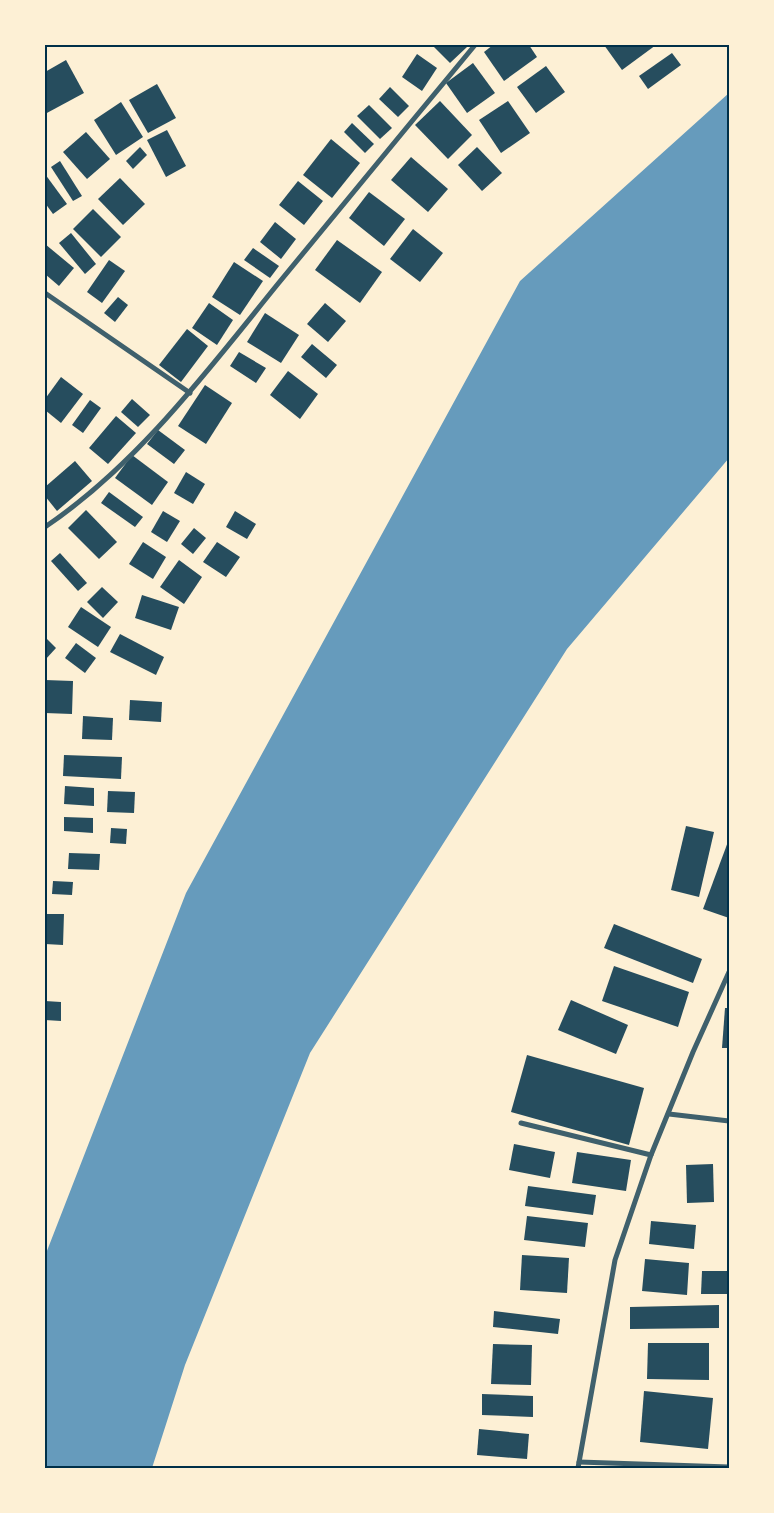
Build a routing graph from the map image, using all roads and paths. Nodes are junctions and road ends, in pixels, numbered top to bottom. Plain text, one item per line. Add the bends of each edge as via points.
1 (475, 45) edge
2 (45, 293) edge
3 (190, 393) junction
4 (45, 527) edge
5 (729, 972) edge
6 (721, 988) junction
7 (729, 990) edge
8 (669, 1114) junction
9 (729, 1121) edge
10 (521, 1123) dead end
11 (651, 1156) junction
12 (579, 1465) edge
13 (729, 1467) edge

1 - 3 street
2 - 3 street
3 - 4 street via 101,484
5 - 6 street
6 - 7 street
6 - 8 street
8 - 9 street
8 - 11 street
10 - 11 street
11 - 12 street via 615,1260
12 - 13 street

